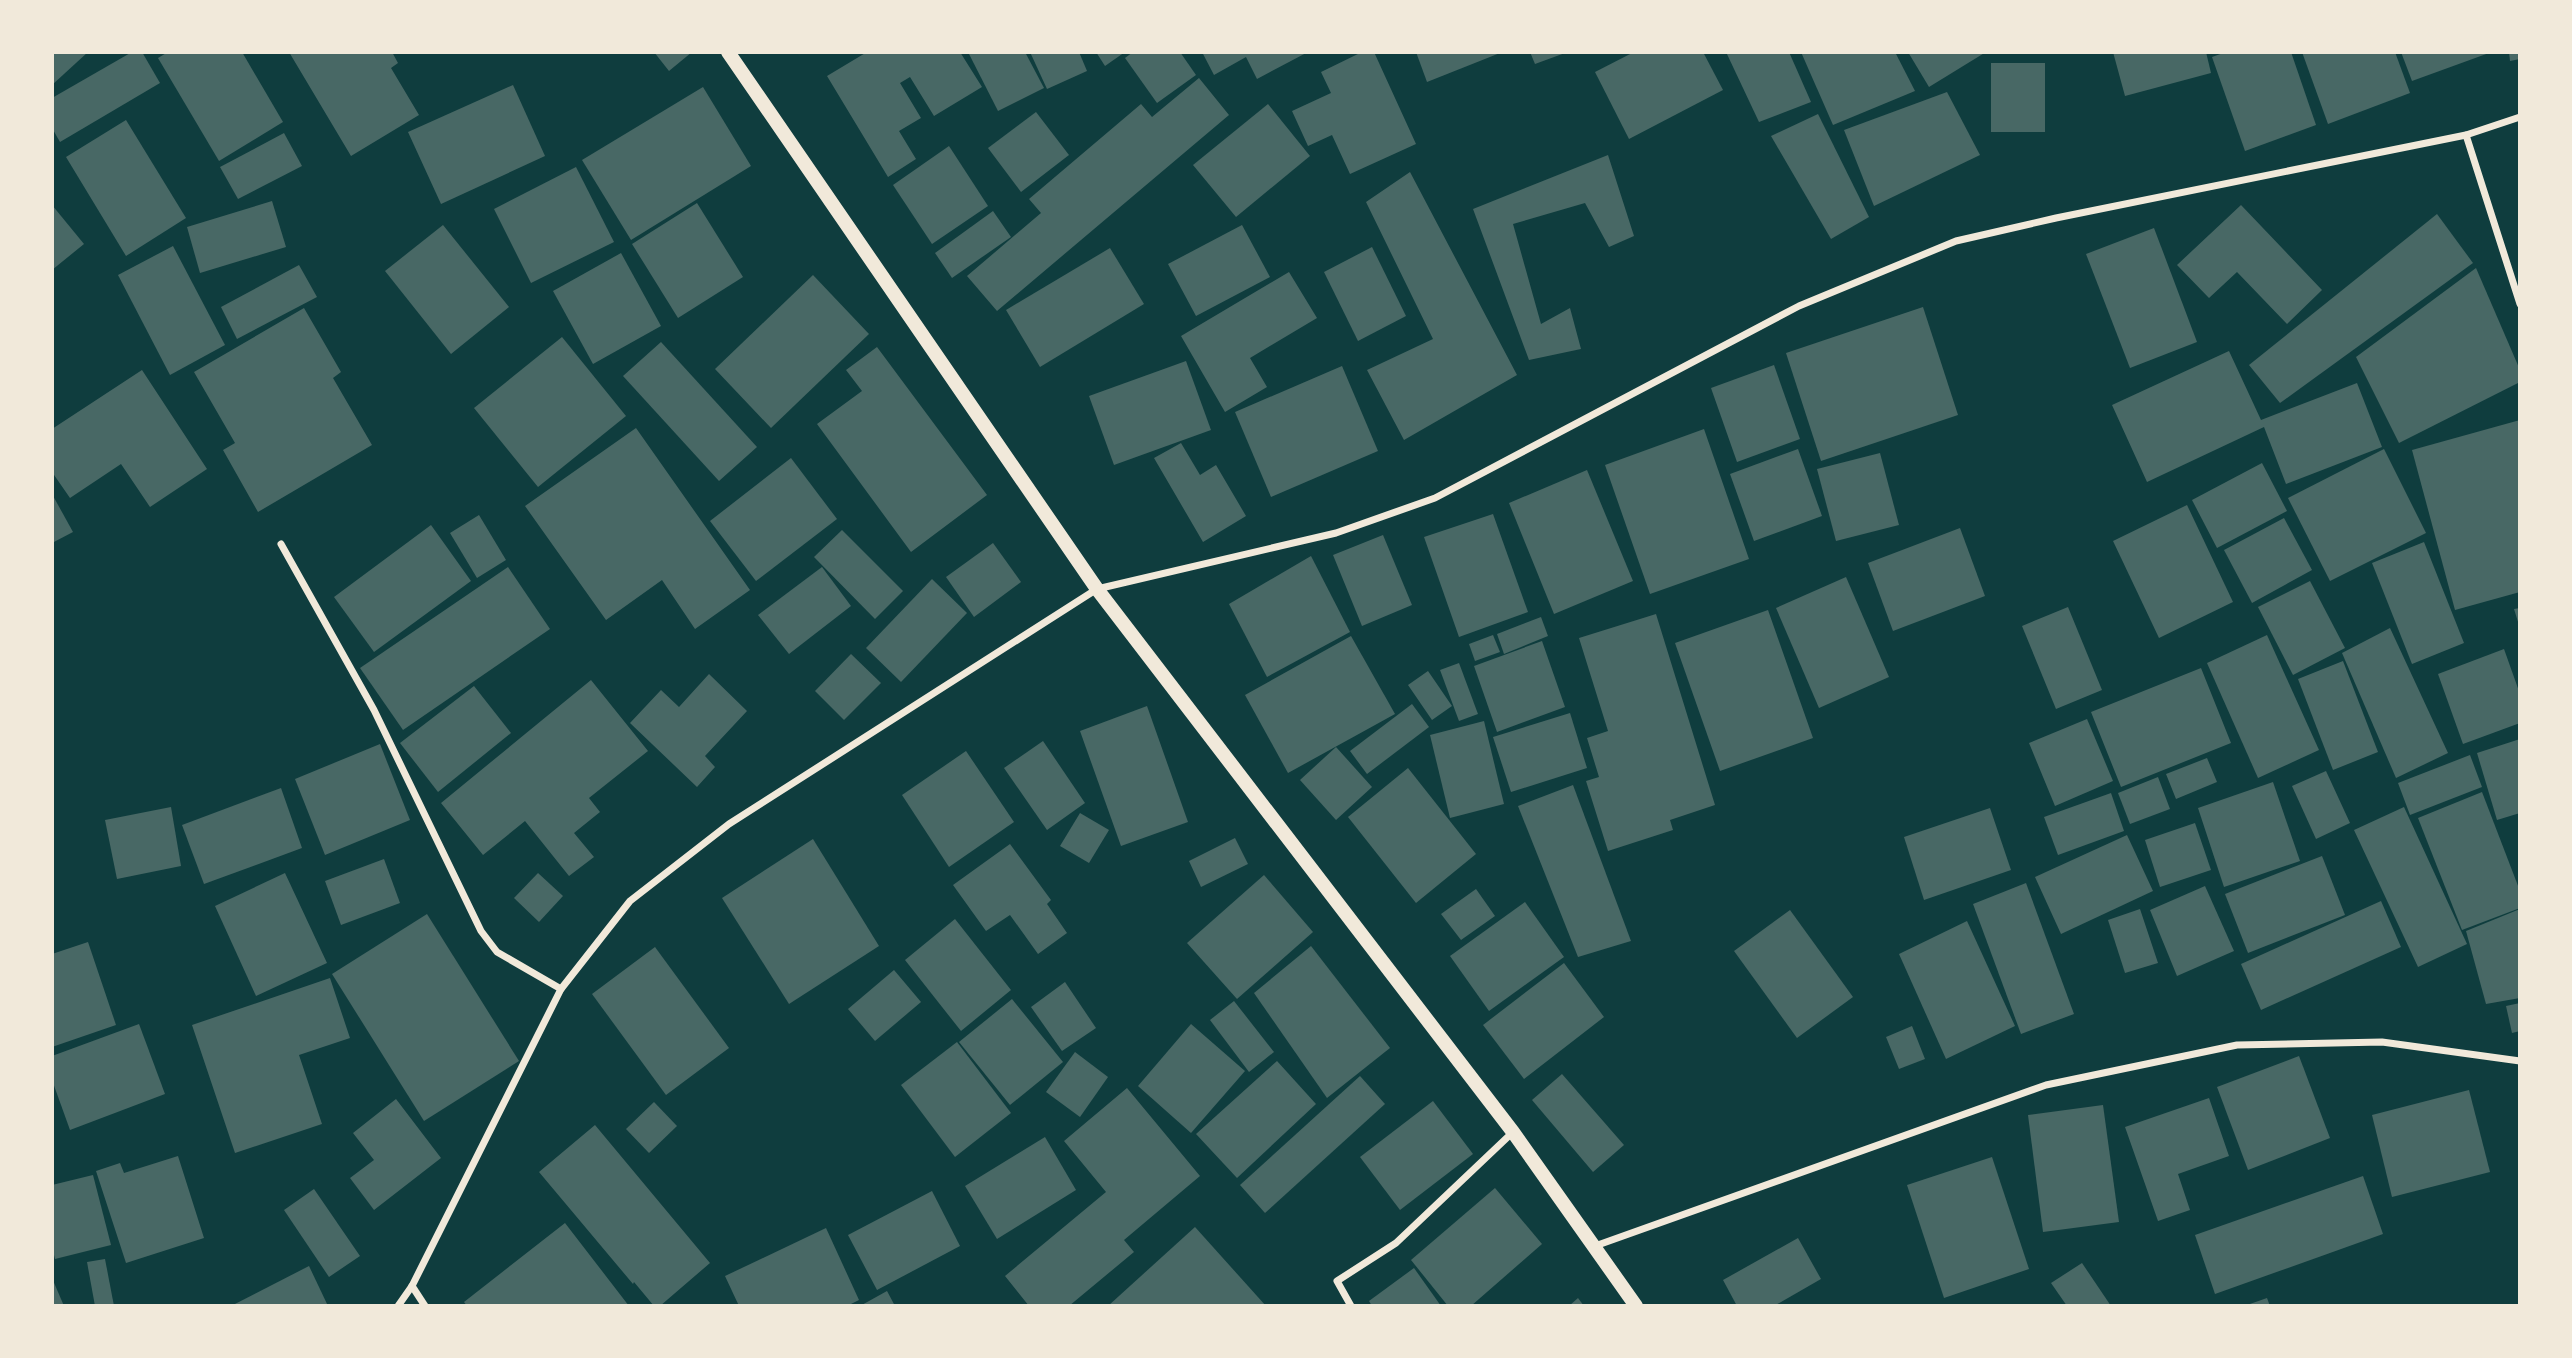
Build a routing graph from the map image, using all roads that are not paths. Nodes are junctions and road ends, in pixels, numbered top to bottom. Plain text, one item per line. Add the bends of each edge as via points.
1 (728, 52) edge
2 (2519, 117) edge
3 (2466, 135) junction
4 (2519, 303) edge
5 (281, 544) dead end
6 (1097, 589) junction
7 (561, 989) junction
8 (2519, 1061) edge
9 (1513, 1132) junction
10 (1594, 1247) junction
11 (412, 1286) junction
12 (398, 1306) edge
13 (425, 1306) edge
14 (1351, 1306) edge
15 (1636, 1306) edge

1 - 6 main road
2 - 3 street
3 - 4 street
3 - 6 street via 1956,242 1799,306 1435,498 1336,533
5 - 7 street via 374,709 481,931 497,953
6 - 7 street via 729,824 630,901
6 - 9 main road
7 - 11 street
8 - 10 street via 2382,1042 2237,1045 2046,1085
9 - 10 main road
9 - 14 street via 1396,1243 1337,1280
10 - 15 main road
11 - 12 street
11 - 13 street

